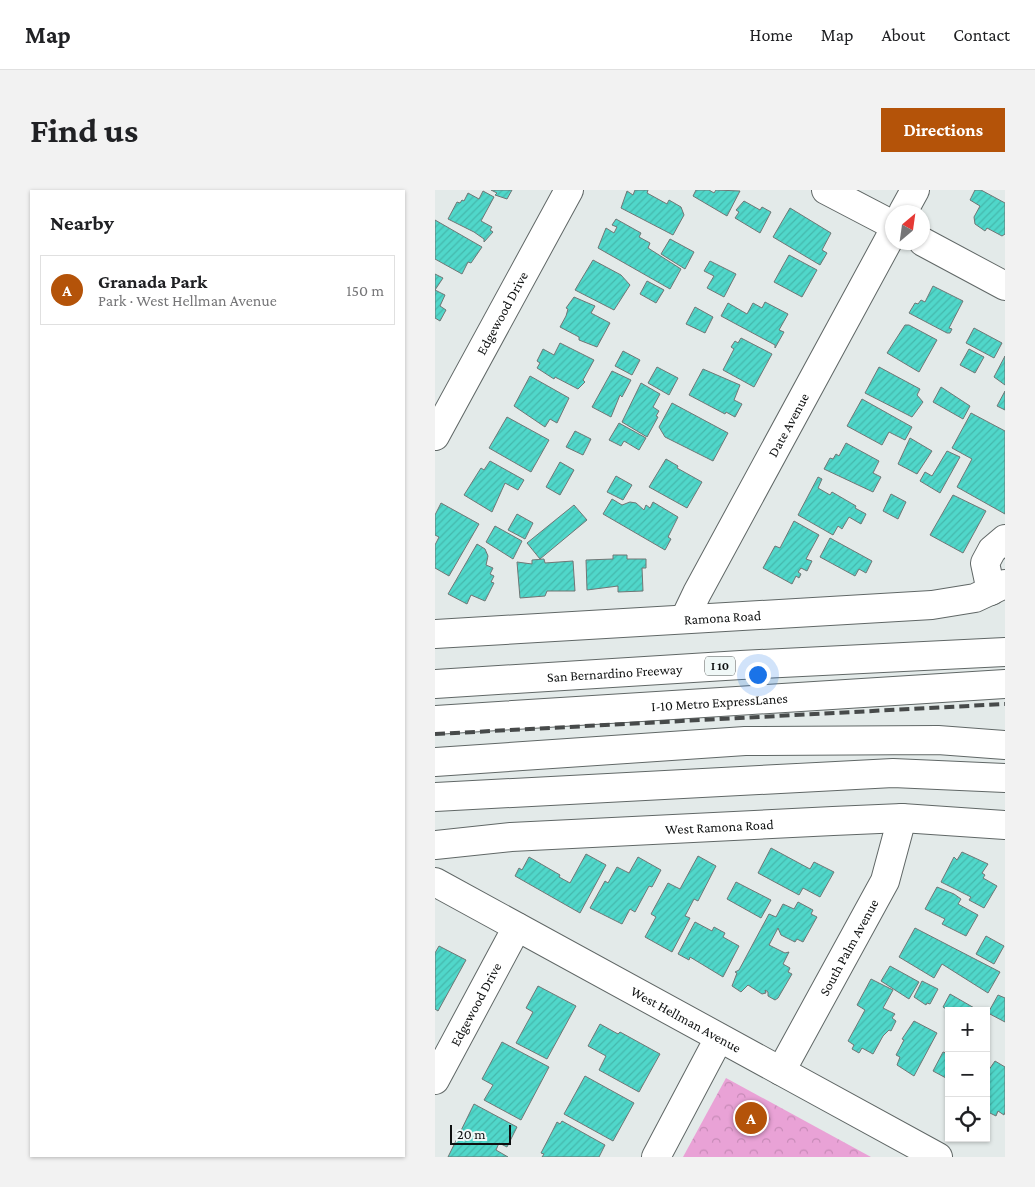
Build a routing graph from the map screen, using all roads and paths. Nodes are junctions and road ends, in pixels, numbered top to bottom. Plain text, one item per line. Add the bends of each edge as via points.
1 (569, 190) edge
2 (827, 190) edge
3 (915, 190) edge
4 (907, 205) edge
5 (885, 221) edge
6 (930, 246) edge
7 (885, 247) edge
8 (1005, 286) edge
9 (435, 436) edge
10 (1005, 538) edge
11 (998, 588) edge
12 (685, 618) junction
13 (435, 634) edge
14 (1005, 652) edge
15 (435, 684) edge
16 (1005, 684) edge
17 (435, 720) edge
18 (1005, 745) edge
19 (435, 762) edge
20 (1005, 778) edge
21 (435, 797) edge
22 (902, 818) junction
23 (1005, 825) edge
24 (435, 845) edge
25 (435, 882) edge
26 (517, 927) junction
27 (719, 1038) junction
28 (781, 1071) junction
29 (435, 1080) edge
30 (656, 1157) edge
31 (938, 1157) edge

1 - 9 main road, Edgewood Drive
2 - 5 main road
3 - 4 main road
6 - 8 main road
7 - 12 main road, Date Avenue
10 - 11 main road via 985,563
11 - 12 main road, Ramona Road via 975,598 932,605
12 - 13 main road, Ramona Road
14 - 15 main road, San Bernardino Freeway / I 10
16 - 17 main road, I-10 Metro ExpressLanes
18 - 19 main road via 919,740 745,741
20 - 21 main road via 893,773
22 - 23 main road, West Ramona Road
22 - 24 main road, West Ramona Road via 511,837
22 - 28 main road, South Palm Avenue via 885,881
25 - 26 main road, West Hellman Avenue
26 - 27 main road, West Hellman Avenue
26 - 29 main road, Edgewood Drive
27 - 28 main road, West Hellman Avenue
27 - 30 main road
28 - 31 main road, West Hellman Avenue

